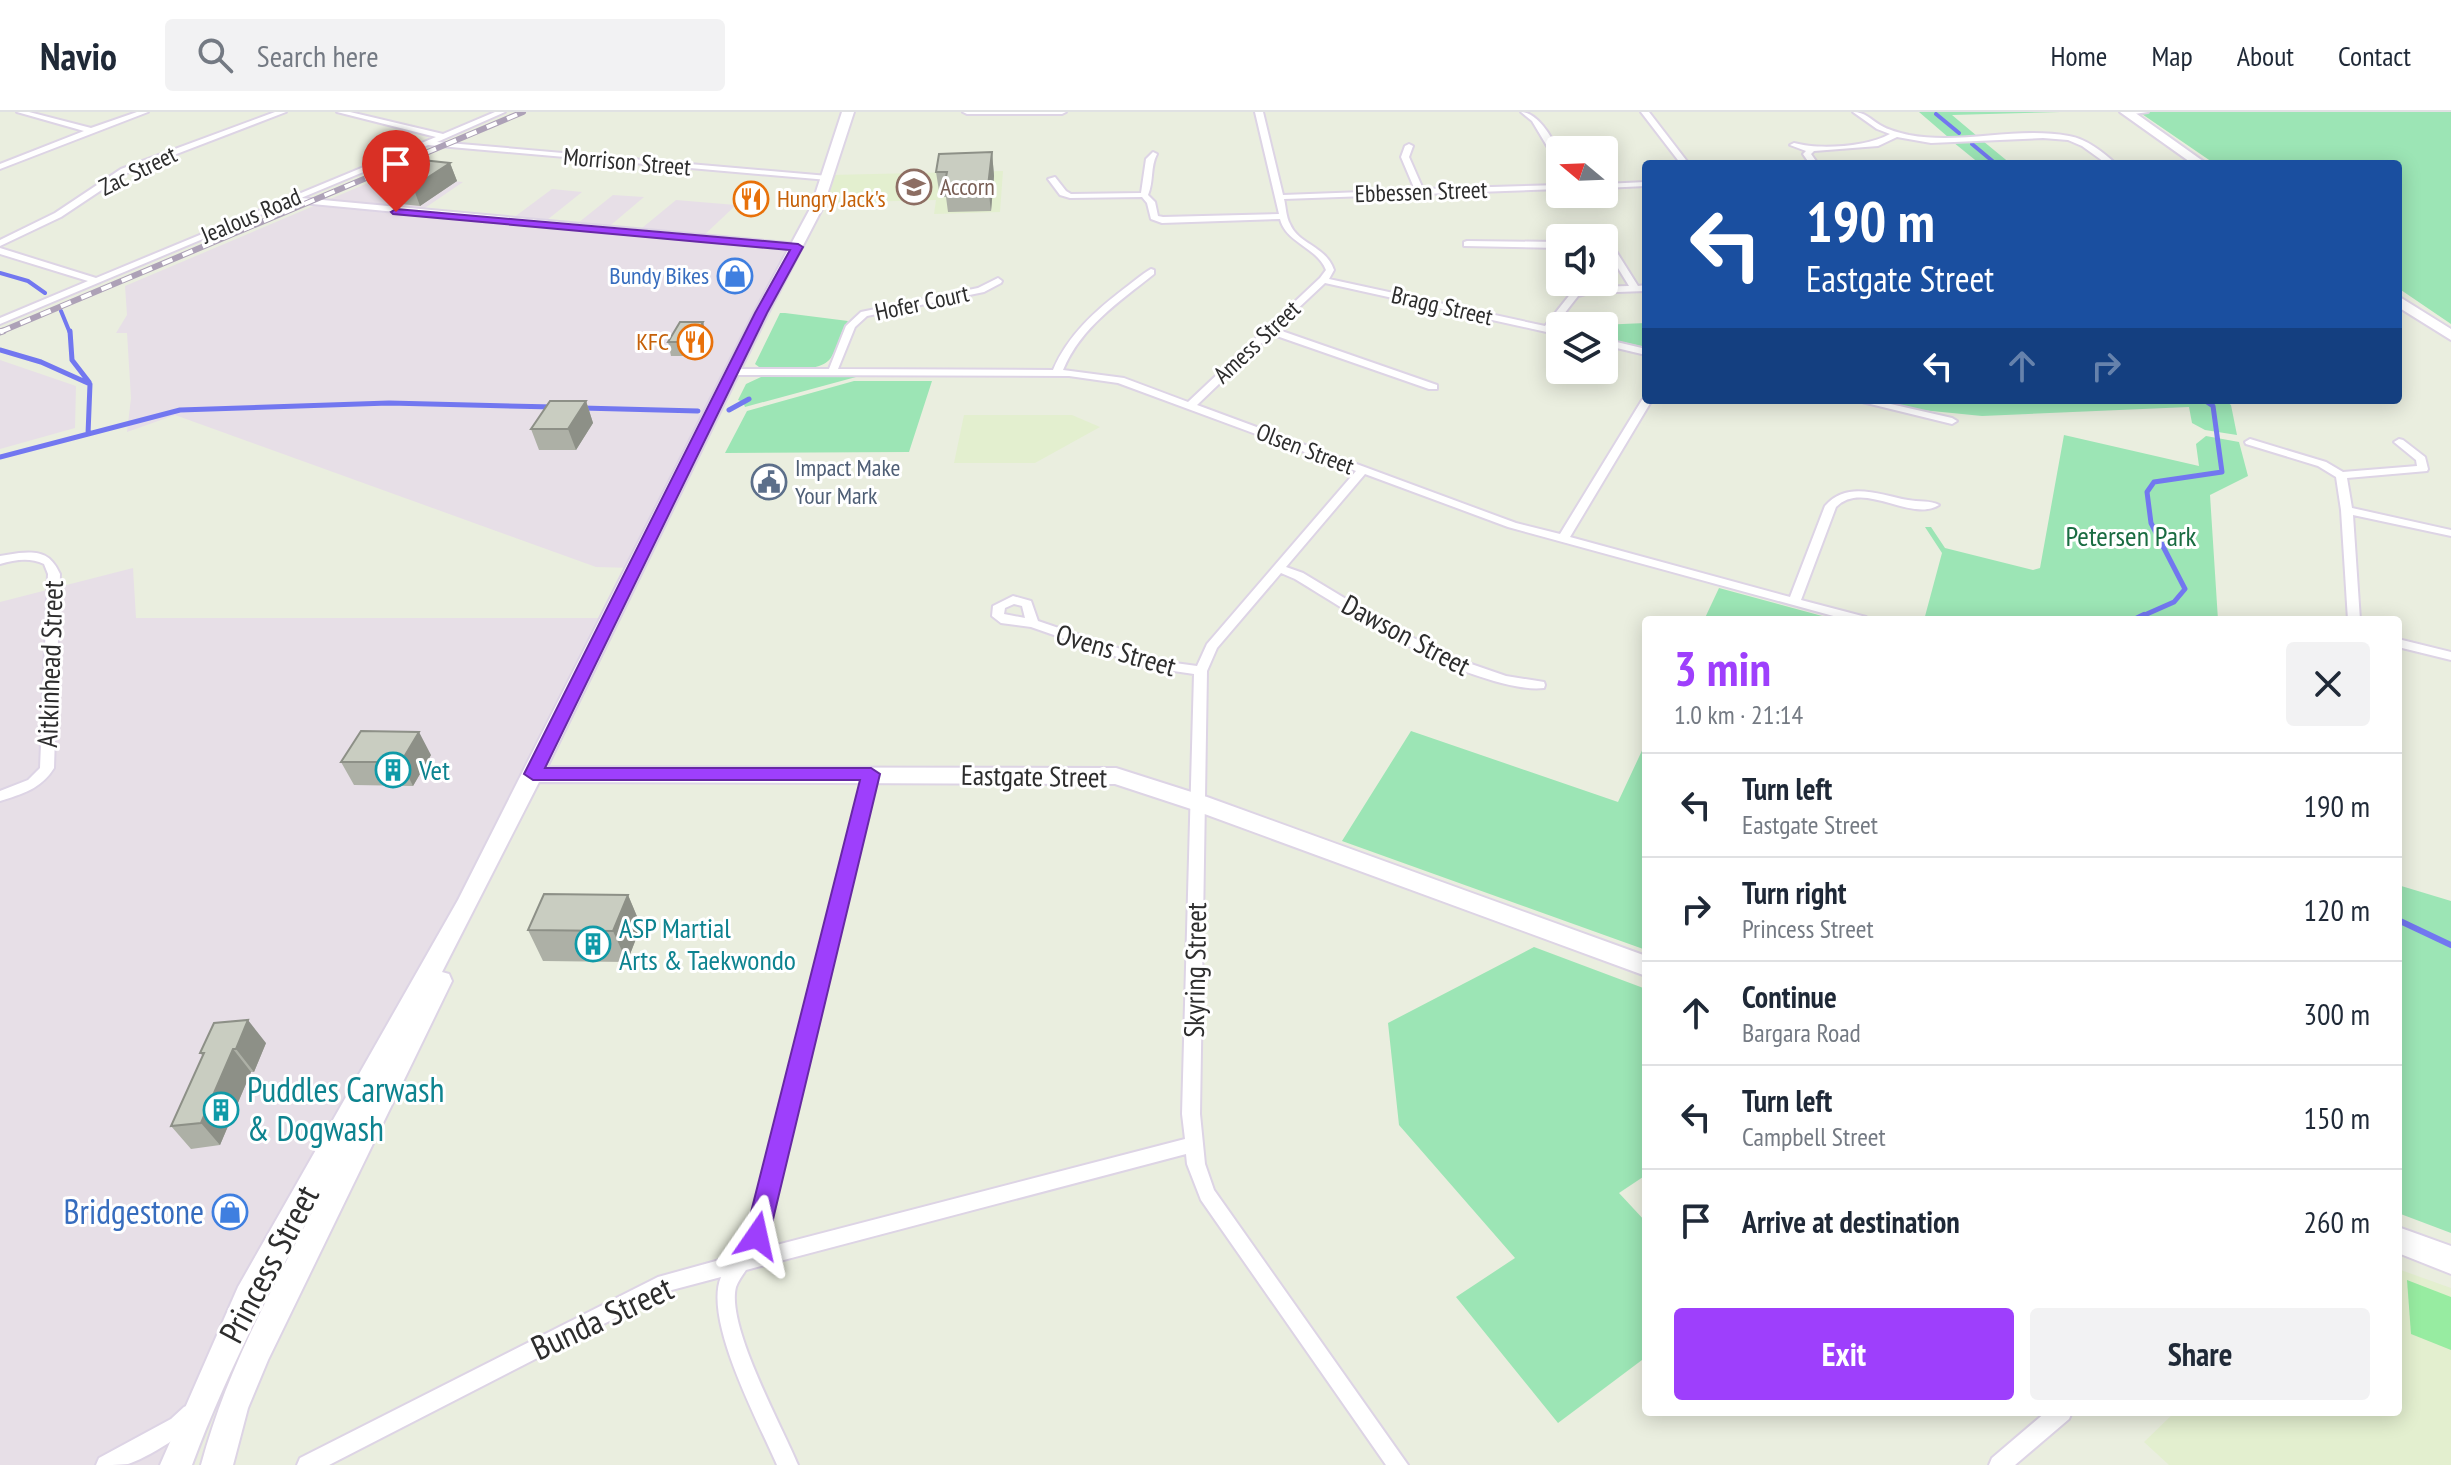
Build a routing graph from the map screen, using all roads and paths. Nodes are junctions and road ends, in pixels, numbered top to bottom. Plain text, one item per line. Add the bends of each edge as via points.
1 (21, 112) edge
2 (144, 112) edge
3 (282, 112) edge
4 (341, 112) edge
5 (501, 112) edge
6 (842, 112) edge
7 (848, 112) edge
8 (967, 112) edge
9 (1062, 112) edge
10 (1259, 112) edge
11 (1525, 112) edge
12 (1645, 112) edge
13 (1857, 112) edge
14 (2126, 112) edge
15 (2144, 112) edge
16 (841, 130) junction
17 (90, 131) junction
18 (1896, 134) junction
19 (443, 136) junction
20 (1546, 138) edge
21 (427, 143) junction
22 (1794, 145) dead end
23 (1409, 146) dead end
24 (1810, 150) junction
25 (1153, 154) dead end
26 (1682, 160) edge
27 (1811, 160) edge
28 (2107, 160) edge
29 (2195, 160) edge
30 (0, 167) edge
31 (828, 178) junction
32 (1052, 179) dead end
33 (1642, 184) edge
34 (1618, 185) edge
35 (1546, 188) edge
36 (1420, 192) junction
37 (1144, 195) junction
38 (1282, 197) junction
39 (291, 200) junction
40 (1284, 216) junction
41 (0, 243) edge
42 (1467, 244) dead end
43 (1546, 245) edge
44 (798, 247) junction
45 (0, 251) edge
46 (1618, 259) edge
47 (1151, 272) dead end
48 (1323, 280) junction
49 (97, 281) junction
50 (998, 281) dead end
51 (1641, 288) edge
52 (2402, 303) edge
53 (1561, 312) edge
54 (0, 321) edge
55 (1546, 329) edge
56 (1269, 330) junction
57 (2451, 336) edge
58 (1618, 345) edge
59 (1642, 351) edge
60 (734, 372) junction
61 (832, 373) junction
62 (1057, 373) junction
63 (1433, 387) dead end
64 (1645, 404) edge
65 (1877, 404) edge
66 (1191, 405) junction
67 (1952, 421) dead end
68 (2250, 442) dead end
69 (2399, 442) dead end
70 (1362, 471) junction
71 (2341, 475) junction
72 (1933, 505) dead end
73 (2347, 510) junction
74 (2451, 533) edge
75 (1563, 539) junction
76 (0, 560) edge
77 (1279, 568) junction
78 (1794, 601) junction
79 (1848, 616) edge
80 (2354, 616) edge
81 (1033, 623) dead end
82 (2402, 644) edge
83 (2451, 656) edge
84 (1201, 671) junction
85 (1539, 685) dead end
86 (533, 774) junction
87 (871, 774) junction
88 (0, 796) edge
89 (1199, 803) junction
90 (469, 901) junction
91 (1642, 965) edge
92 (1193, 1145) junction
93 (2402, 1242) edge
94 (2451, 1260) edge
95 (740, 1265) junction
96 (203, 1399) junction
97 (2057, 1416) edge
98 (106, 1465) edge
99 (176, 1465) edge
100 (217, 1465) edge
101 (307, 1465) edge
102 (788, 1465) edge
103 (1398, 1465) edge
104 (1999, 1465) edge

1 - 17 street
2 - 17 street
3 - 41 street, Zac Street via 124,171 58,215
4 - 19 street
5 - 19 street, Jealous Road
6 - 16 main road
7 - 16 main road
8 - 9 street
10 - 38 street
11 - 20 street
12 - 26 street
13 - 18 street
14 - 15 street
14 - 29 main road
16 - 31 main road, Princess Street
17 - 30 street
18 - 24 street via 1878,144
18 - 28 street via 1936,139 2074,137
19 - 21 street, Jealous Road
21 - 31 street, Morrison Street
21 - 39 street, Jealous Road
22 - 24 street
23 - 36 street via 1405,157
24 - 27 street
25 - 37 street
31 - 44 main road, Princess Street
32 - 37 street via 1070,196
33 - 34 street
35 - 36 street, Ebbessen Street
36 - 38 street, Ebbessen Street
37 - 40 street via 1154,217 1162,220
38 - 40 street
39 - 44 street
39 - 49 street, Jealous Road
40 - 48 street via 1292,234 1328,261 1330,270
42 - 43 street
44 - 60 main road, Princess Street
45 - 49 street
46 - 51 street
47 - 62 street via 1081,330 1063,354
48 - 55 street, Bragg Street
48 - 56 street, Amess Street
49 - 54 street, Jealous Road
50 - 61 street, Hofer Court via 981,290 864,314 851,326
51 - 53 street via 1588,290 1575,294
52 - 57 main road
56 - 63 street
56 - 66 street, Amess Street
58 - 59 street
60 - 61 street, Olsen Street
60 - 86 main road, Princess Street
61 - 62 street, Olsen Street
62 - 66 street, Olsen Street via 1120,380
64 - 75 street
65 - 67 street
66 - 70 street, Olsen Street
68 - 71 street
69 - 71 street via 2421,459 2423,469
70 - 75 street, Olsen Street
70 - 77 street, Skyring Street
71 - 73 street
72 - 78 street via 1913,507 1859,493 1838,497
73 - 74 street
73 - 80 street
75 - 78 street, Olsen Street
76 - 88 street, Aitkinhead Street via 36,557 49,562 54,574 47,768 39,780
77 - 84 street, Skyring Street via 1211,647
77 - 85 street, Dawson Street via 1455,666
78 - 79 street, Olsen Street
81 - 84 street, Ovens Street via 1151,664
82 - 83 street
84 - 89 street, Skyring Street
86 - 87 main road, Eastgate Street
86 - 90 main road, Princess Street
87 - 89 main road, Eastgate Street via 1100,775 1131,779
87 - 95 street via 757,1236
89 - 91 main road, Eastgate Street
89 - 92 street, Skyring Street
90 - 96 main road, Princess Street via 249,1297
90 - 100 main road, Princess Street via 426,1010 256,1351 232,1408
92 - 95 street, Bunda Street
92 - 103 street, Skyring Street via 1207,1194
93 - 94 main road
95 - 101 street, Bunda Street via 638,1295
95 - 102 street via 729,1282 725,1305
96 - 98 street via 178,1426
96 - 99 main road, Princess Street
97 - 104 street

